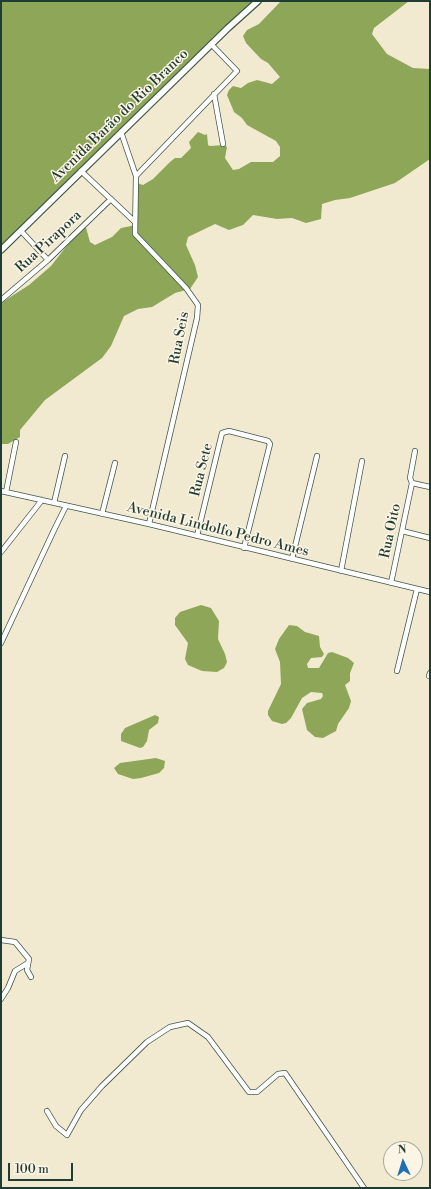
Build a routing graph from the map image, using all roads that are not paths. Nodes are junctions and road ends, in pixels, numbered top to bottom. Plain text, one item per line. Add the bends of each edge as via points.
1 (258, 1) edge
2 (211, 44) junction
3 (214, 94) junction
4 (121, 132) junction
5 (223, 144) dead end
6 (81, 171) junction
7 (136, 176) junction
8 (111, 199) junction
9 (135, 222) junction
10 (21, 231) junction
11 (1, 250) edge
12 (48, 260) junction
13 (1, 300) edge
14 (16, 442) dead end
15 (415, 451) dead end
16 (65, 456) dead end
17 (316, 456) dead end
18 (362, 461) dead end
19 (115, 462) dead end
20 (412, 483) junction
21 (430, 487) edge
22 (4, 492) edge
23 (42, 500) junction
24 (54, 503) junction
25 (66, 506) junction
26 (102, 514) junction
27 (149, 524) junction
28 (402, 531) junction
29 (197, 536) junction
30 (430, 538) edge
31 (244, 548) junction
32 (1, 552) edge
33 (292, 559) junction
34 (341, 571) junction
35 (391, 583) junction
36 (417, 589) junction
37 (430, 592) edge
38 (1, 644) edge
39 (397, 671) dead end
40 (1, 940) edge
41 (28, 963) junction
42 (30, 977) dead end
43 (1, 1000) edge
44 (47, 1111) dead end
45 (364, 1188) edge

1 - 2 street, Avenida Barão do Rio Branco
2 - 3 street via 237,71
2 - 4 street, Avenida Barão do Rio Branco
3 - 5 street
3 - 7 street
4 - 6 street, Avenida Barão do Rio Branco
4 - 7 street
6 - 8 street
6 - 10 street, Avenida Barão do Rio Branco
7 - 9 street, Rua Seis
8 - 9 street
8 - 12 street, Rua Pirapora
9 - 27 street, Rua Seis via 135,234 186,288 198,305
10 - 11 street, Avenida Barão do Rio Branco
10 - 12 street
12 - 13 street, Rua Pirapora
14 - 22 street
15 - 20 street, Rua Oito via 410,478
16 - 24 street
17 - 33 street
18 - 34 street
19 - 26 street
20 - 21 street
20 - 28 street, Rua Oito
22 - 23 street, Avenida Lindolfo Pedro Ames
23 - 24 street, Avenida Lindolfo Pedro Ames
23 - 32 street
24 - 25 street, Avenida Lindolfo Pedro Ames
25 - 26 street, Avenida Lindolfo Pedro Ames
25 - 38 street
26 - 27 street, Avenida Lindolfo Pedro Ames
27 - 29 street, Avenida Lindolfo Pedro Ames
28 - 30 street
28 - 35 street, Rua Oito
29 - 31 street, Avenida Lindolfo Pedro Ames
29 - 31 street, Rua Sete via 222,433 230,430 268,441 270,444
31 - 33 street, Avenida Lindolfo Pedro Ames
33 - 34 street, Avenida Lindolfo Pedro Ames
34 - 35 street, Avenida Lindolfo Pedro Ames
35 - 36 street, Avenida Lindolfo Pedro Ames
36 - 37 street, Avenida Lindolfo Pedro Ames
36 - 39 street
40 - 41 street via 15,942 29,959
41 - 42 street
41 - 43 street via 15,971
44 - 45 street via 56,1126 67,1135 81,1110 147,1042 170,1027 188,1023 208,1037 249,1092 257,1092 278,1074 285,1074

